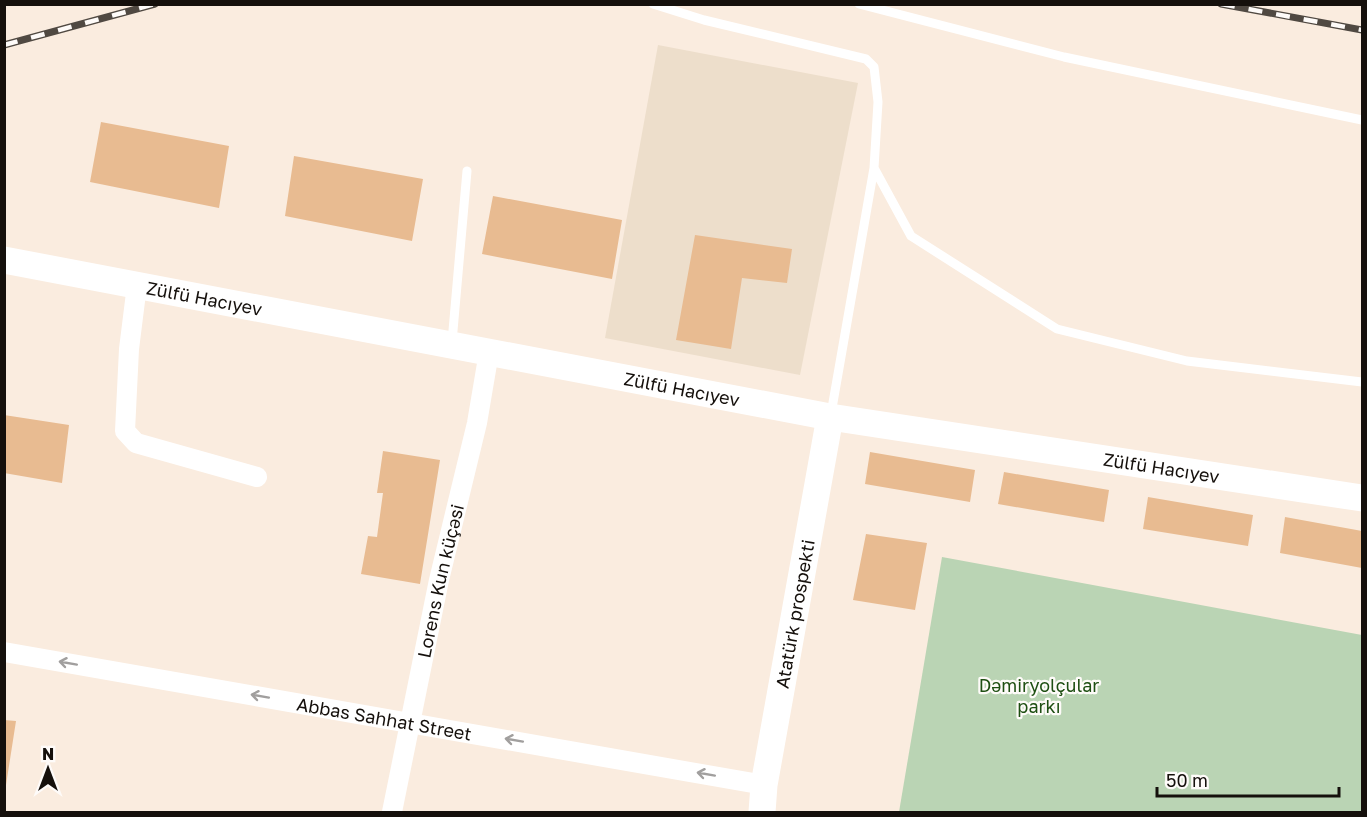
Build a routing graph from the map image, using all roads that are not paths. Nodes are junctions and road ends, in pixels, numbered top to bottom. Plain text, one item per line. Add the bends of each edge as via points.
1 (653, 4) edge
2 (860, 4) edge
3 (1362, 120) edge
4 (874, 168) junction
5 (467, 171) dead end
6 (4, 260) edge
7 (137, 285) junction
8 (452, 345) junction
9 (489, 352) junction
10 (1362, 382) edge
11 (830, 417) junction
12 (256, 477) dead end
13 (1362, 498) edge
14 (4, 652) edge
15 (409, 721) junction
16 (764, 785) junction
17 (392, 813) edge
18 (762, 813) edge

1 - 4 lane via 866,59 874,67 878,102
2 - 3 lane via 1064,57
4 - 10 lane via 911,236 1057,329 1187,361
4 - 11 lane
5 - 8 lane
6 - 7 main road, Zülfü Hacıyev
7 - 8 main road, Zülfü Hacıyev
7 - 12 street via 125,431 136,443
8 - 9 main road, Zülfü Hacıyev
9 - 11 main road, Zülfü Hacıyev
9 - 15 street, Lorens Kun küçəsi via 477,423
11 - 13 main road, Zülfü Hacıyev
11 - 16 main road, Atatürk prospekti
15 -> 14 street, Abbas Sahhat Street
16 -> 15 street, Abbas Sahhat Street
15 - 17 street, Lorens Kun küçəsi
16 - 18 main road, Atatürk prospekti

